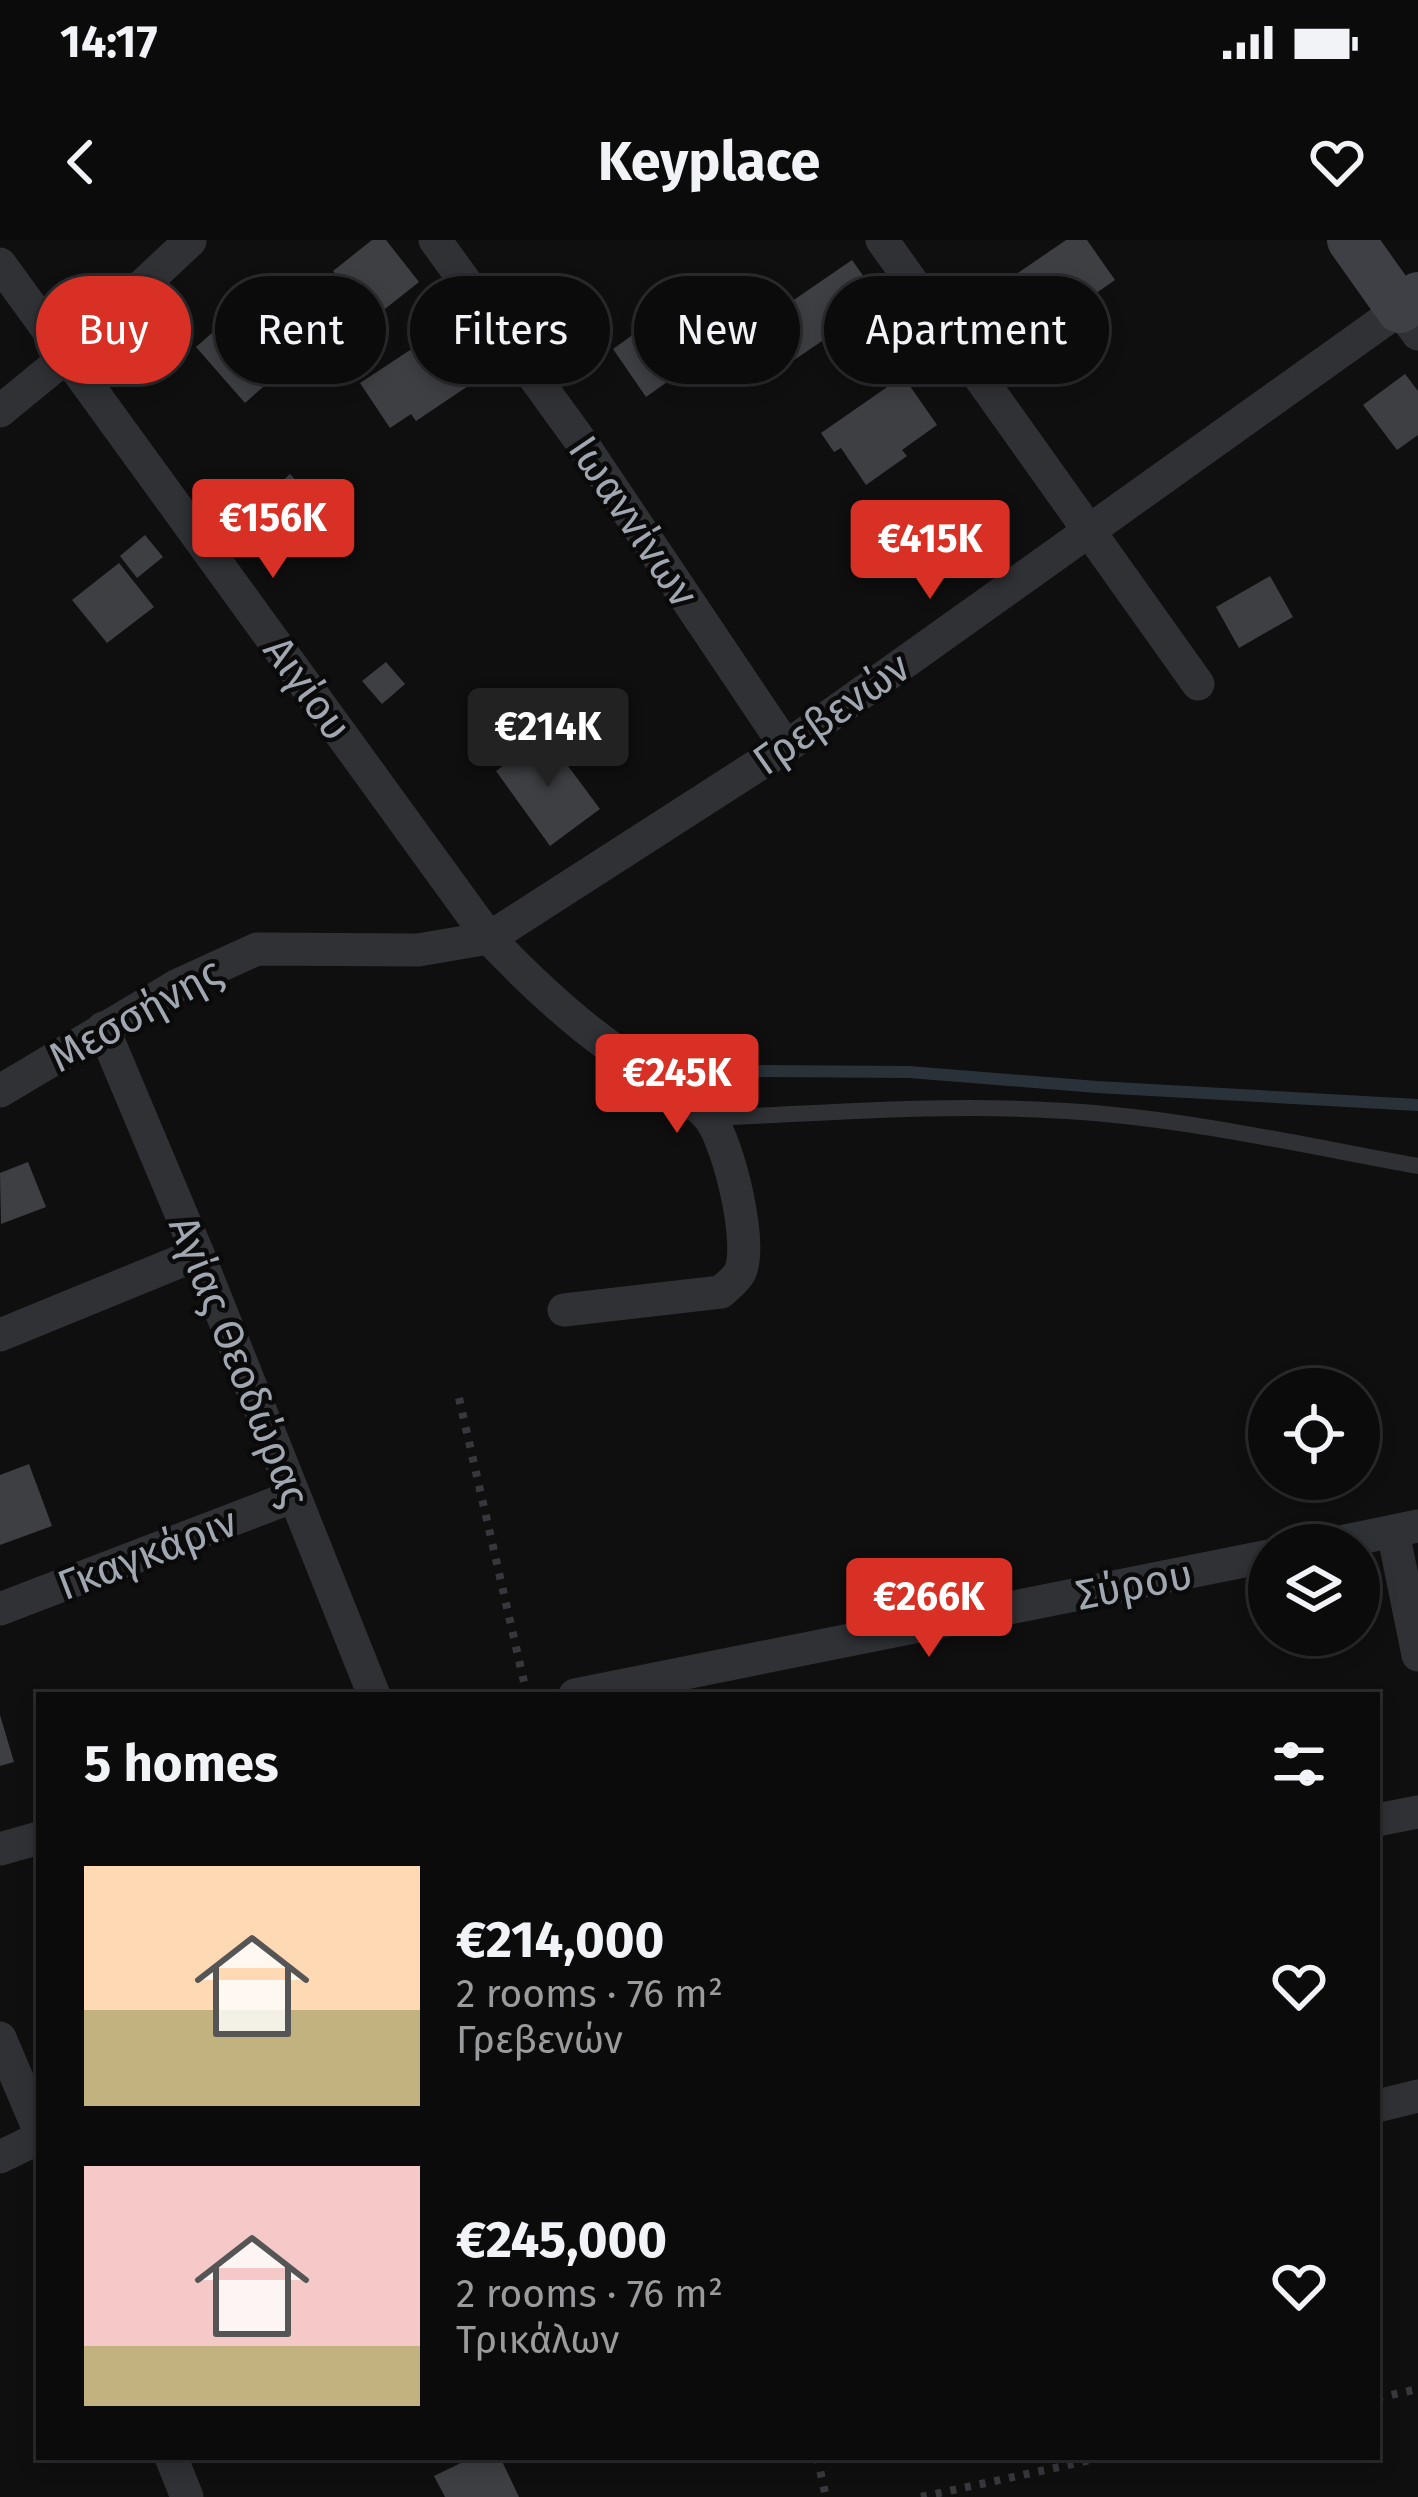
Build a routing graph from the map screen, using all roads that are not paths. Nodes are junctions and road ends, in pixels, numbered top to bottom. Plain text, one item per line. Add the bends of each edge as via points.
1 (435, 240) edge
2 (882, 240) edge
3 (1351, 240) edge
4 (190, 241) edge
5 (0, 264) edge
6 (153, 276) edge
7 (36, 313) edge
8 (1412, 313) edge
9 (36, 381) edge
10 (87, 384) edge
11 (0, 411) edge
12 (1089, 531) junction
13 (1198, 683) dead end
14 (786, 747) junction
15 (489, 938) junction
16 (103, 1028) junction
17 (0, 1091) edge
18 (710, 1118) junction
19 (1418, 1166) edge
20 (198, 1254) junction
21 (564, 1310) dead end
22 (0, 1335) edge
23 (294, 1496) junction
24 (1405, 1529) edge
25 (1248, 1561) edge
26 (0, 1609) edge
27 (1418, 1654) edge
28 (668, 1686) edge
29 (373, 1692) edge
30 (606, 1692) edge
31 (1418, 1812) edge
32 (1380, 1819) edge
33 (36, 1839) edge
34 (0, 1849) edge
35 (0, 2038) edge
36 (1418, 2096) edge
37 (1380, 2105) edge
38 (36, 2127) edge
39 (36, 2136) edge
40 (0, 2157) edge
41 (172, 2460) edge
42 (187, 2497) edge

1 - 14 street, Ιωαννίνων
2 - 12 street
3 - 8 street
4 - 6 street
5 - 7 street, Αιγίου
8 - 12 street, Γρεβενών
9 - 11 street
10 - 15 street, Αιγίου
12 - 13 street
12 - 14 street, Γρεβενών
14 - 15 street, Γρεβενών
15 - 16 street, Μεσσήνης via 418,950 257,949
15 - 18 street, Αιγίου via 594,1034
16 - 17 street, Μεσσήνης
16 - 20 street, Αγίας Θεοδώρας
18 - 19 lane via 1068,1111
18 - 21 street via 734,1175 744,1253 739,1276 721,1292
20 - 22 street
20 - 23 street, Αγίας Θεοδώρας
23 - 26 street, Γκαγκάριν
23 - 29 street, Αγίας Θεοδώρας
24 - 27 street
25 - 28 street, Σύρου
28 - 30 street, Σύρου
31 - 32 street
33 - 34 street
35 - 38 street
36 - 37 street
39 - 40 street
41 - 42 street

